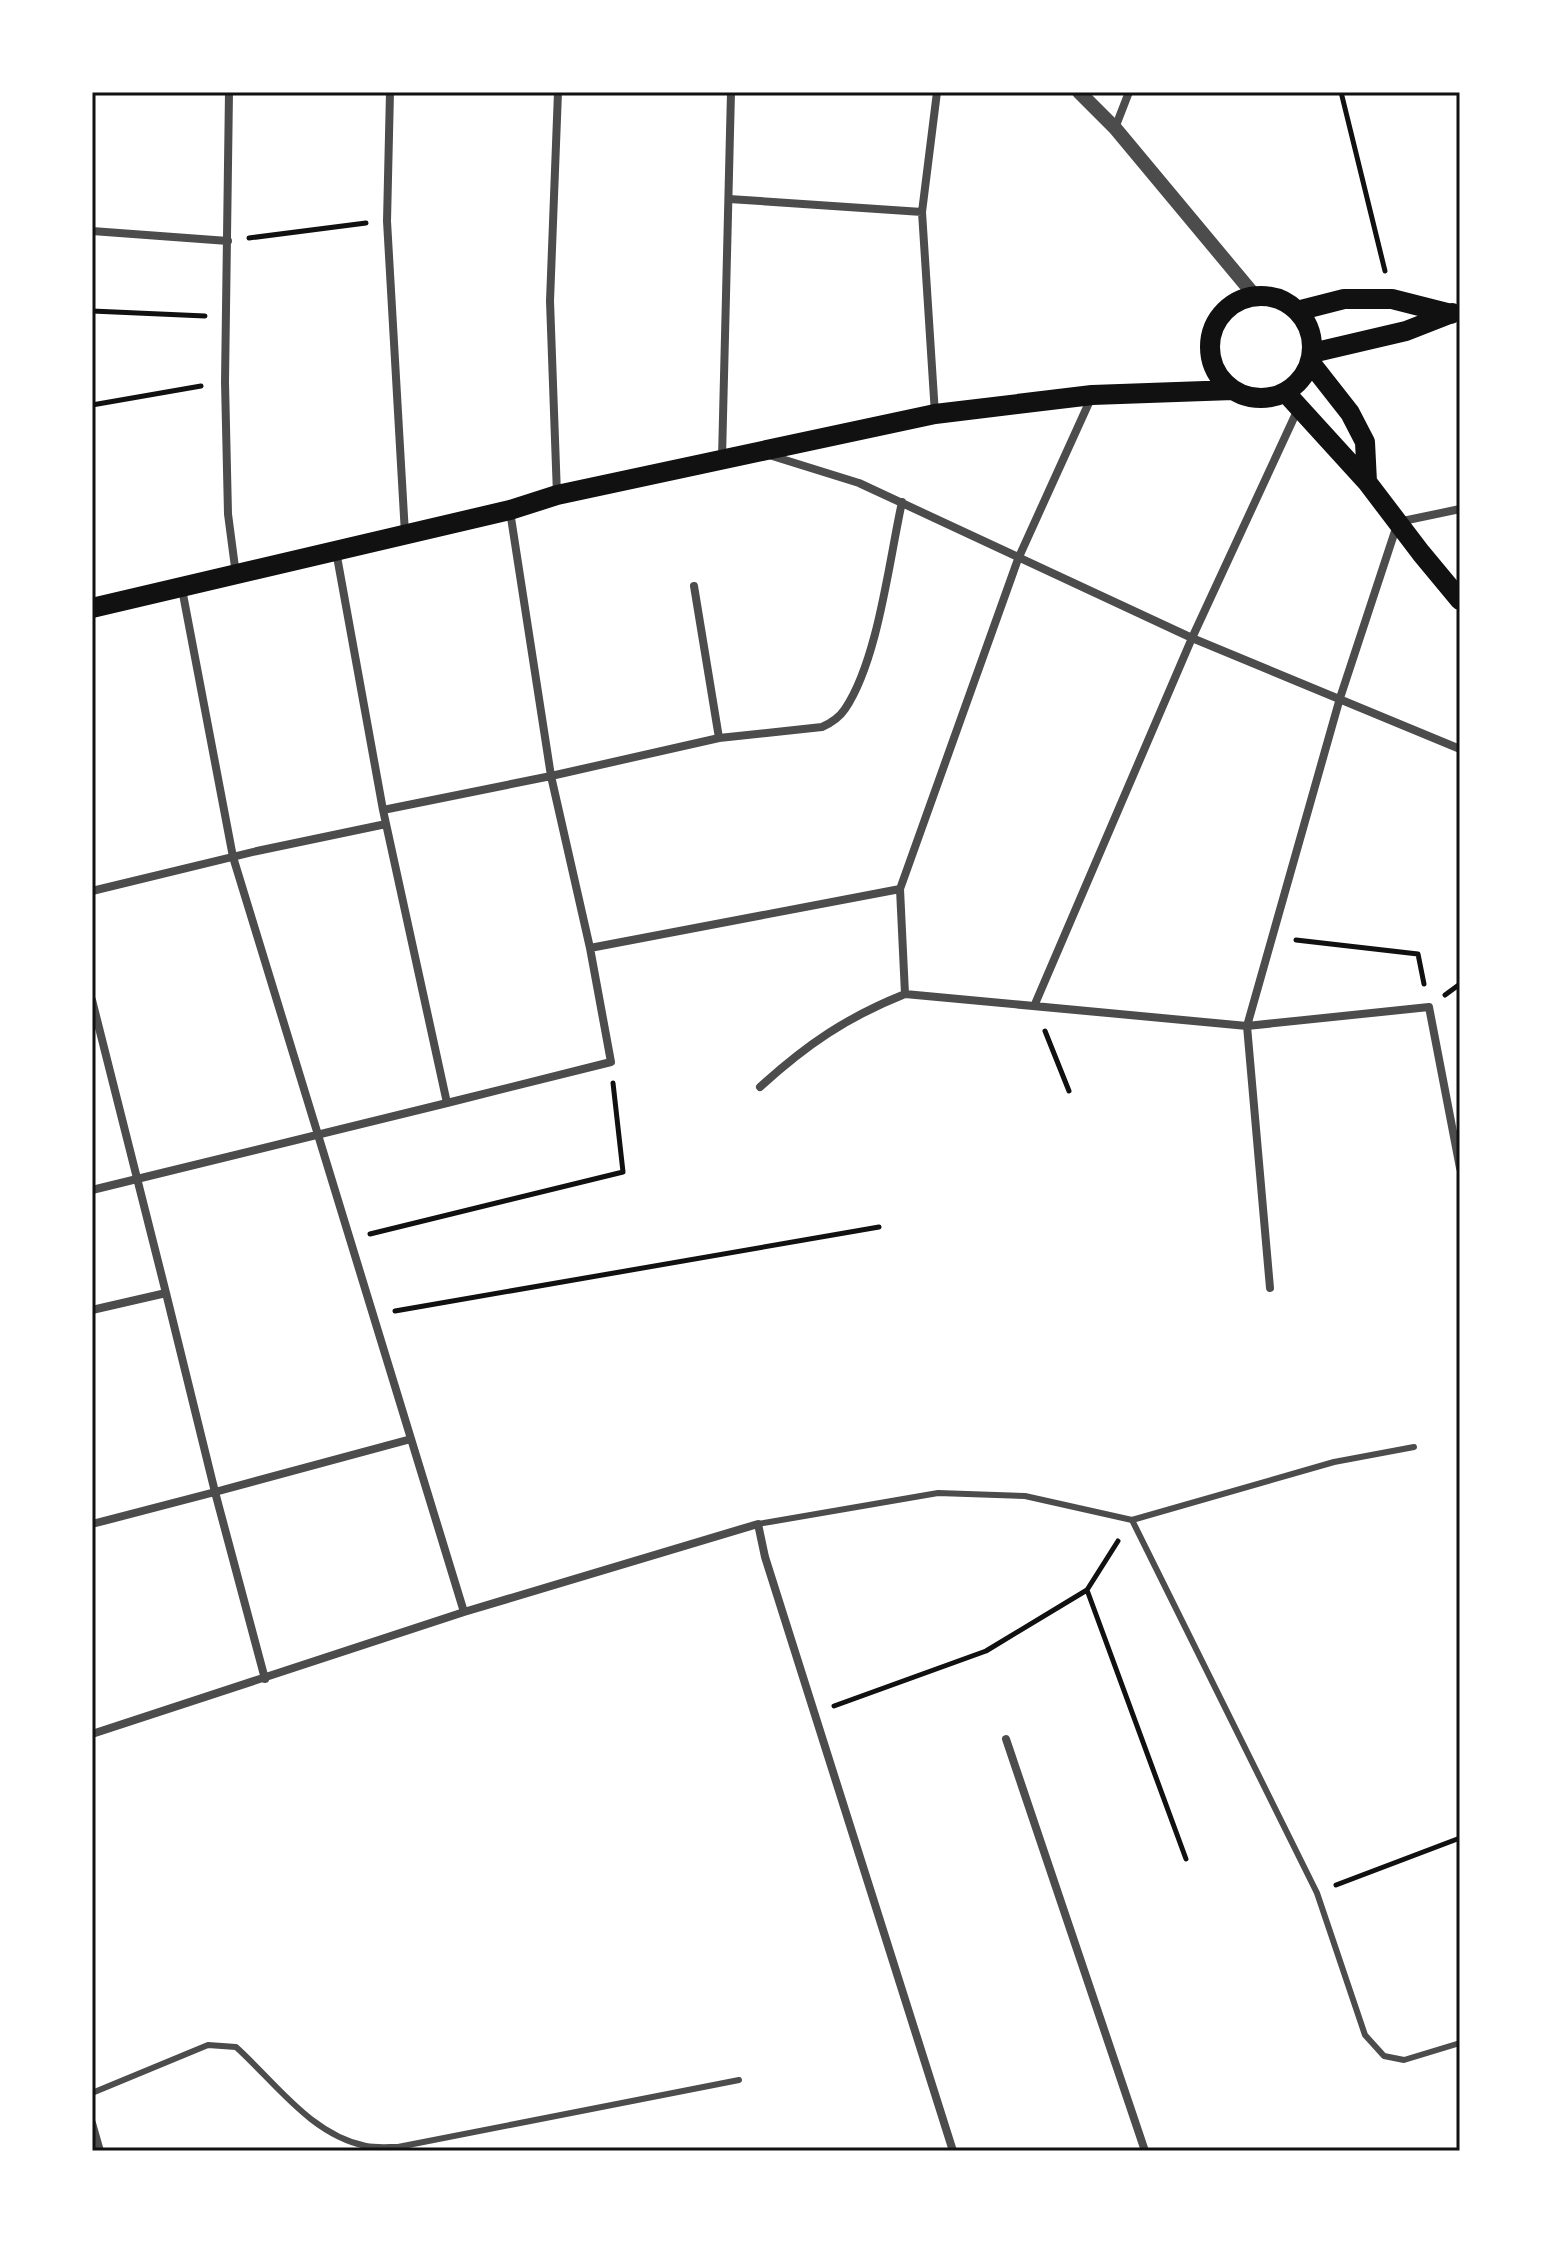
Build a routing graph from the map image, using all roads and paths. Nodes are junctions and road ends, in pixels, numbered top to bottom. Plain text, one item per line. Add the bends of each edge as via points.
1 (229, 92) edge
2 (390, 92) edge
3 (558, 92) edge
4 (731, 92) edge
5 (937, 92) edge
6 (1079, 92) edge
7 (1129, 92) edge
8 (1341, 92) edge
9 (1115, 128) junction
10 (729, 199) junction
11 (922, 212) junction
12 (387, 221) junction
13 (92, 231) edge
14 (228, 241) junction
15 (1255, 296) junction
16 (1392, 299) junction
17 (92, 311) edge
18 (1297, 311) junction
19 (1456, 313) edge
20 (226, 317) junction
21 (1311, 358) junction
22 (225, 382) junction
23 (1233, 390) junction
24 (1092, 395) junction
25 (1292, 400) junction
26 (92, 405) edge
27 (935, 414) junction
28 (759, 451) junction
29 (722, 459) junction
30 (1367, 482) junction
31 (557, 495) junction
32 (902, 502) junction
33 (1460, 509) edge
34 (510, 510) junction
35 (1398, 522) junction
36 (405, 534) junction
37 (336, 551) junction
38 (1018, 559) junction
39 (236, 575) junction
40 (694, 586) dead end
41 (183, 587) junction
42 (1460, 600) edge
43 (92, 608) edge
44 (1192, 638) junction
45 (1340, 698) junction
46 (719, 738) junction
47 (1460, 749) edge
48 (551, 776) junction
49 (383, 810) junction
50 (386, 824) junction
51 (233, 857) junction
52 (900, 889) junction
53 (92, 891) edge
54 (1274, 937) junction
55 (590, 948) junction
56 (905, 994) junction
57 (92, 1000) edge
58 (1035, 1004) junction
59 (1429, 1007) junction
60 (1247, 1026) junction
61 (611, 1062) junction
62 (760, 1087) dead end
63 (1069, 1091) dead end
64 (447, 1103) junction
65 (317, 1133) junction
66 (1460, 1168) edge
67 (137, 1179) junction
68 (92, 1190) edge
69 (879, 1227) dead end
70 (348, 1240) junction
71 (1270, 1288) dead end
72 (166, 1293) junction
73 (92, 1310) edge
74 (372, 1315) junction
75 (411, 1439) junction
76 (1414, 1447) dead end
77 (215, 1492) junction
78 (1132, 1520) junction
79 (92, 1524) edge
80 (758, 1524) junction
81 (1087, 1590) junction
82 (464, 1612) junction
83 (265, 1679) junction
84 (814, 1714) junction
85 (92, 1734) edge
86 (1006, 1739) dead end
87 (1460, 1838) edge
88 (1186, 1859) dead end
89 (1317, 1893) junction
90 (1460, 2043) edge
91 (739, 2080) dead end
92 (92, 2093) edge
93 (92, 2123) edge
94 (100, 2151) edge
95 (953, 2151) edge
96 (1145, 2151) edge

1 - 14 street
2 - 12 street
3 - 31 street via 550,301
4 - 10 street
5 - 11 street
6 - 9 street
7 - 9 street
8 - 16 path
9 - 15 street
10 - 11 street
10 - 29 street
11 - 27 street
12 - 14 path
12 - 36 street
13 - 14 street
14 - 20 street
15 - 18 main road via 1278,299
15 - 23 main road via 1234,304 1218,320 1210,341 1212,363
16 - 18 main road via 1344,299
16 - 19 main road
17 - 20 path
18 - 21 main road via 1311,335
19 - 21 main road
20 - 22 street
21 - 25 main road
21 - 30 main road via 1365,442
22 - 26 path
22 - 39 street via 228,514
23 - 24 main road
23 - 25 main road via 1250,397
24 - 27 main road
24 - 38 street
25 - 30 main road
25 - 44 street
27 - 28 main road
28 - 29 main road
28 - 32 street
29 - 31 main road
30 - 35 main road
31 - 34 main road
32 - 38 street
32 - 46 street via 869,657 845,709 822,727
33 - 35 street
34 - 36 main road
34 - 48 street
35 - 42 main road
35 - 45 street
36 - 37 main road
37 - 39 main road
37 - 49 street
38 - 44 street
38 - 52 street
39 - 41 main road
40 - 46 street
41 - 43 main road
41 - 51 street
44 - 45 street
44 - 58 street
45 - 47 street
45 - 54 street
46 - 48 street
48 - 49 street
48 - 55 street
49 - 50 street
50 - 51 street
50 - 64 street
51 - 53 street
51 - 65 street
52 - 55 street
52 - 56 street
54 - 59 path via 1418,954
54 - 60 street
55 - 61 street
56 - 58 street
56 - 62 street via 834,1028
57 - 67 street
58 - 60 street
58 - 63 path
59 - 60 street
59 - 66 street
60 - 71 street
61 - 64 street
61 - 70 path via 623,1172
64 - 65 street
65 - 67 street
65 - 70 street
67 - 68 street
67 - 72 street
69 - 74 path
70 - 74 street
72 - 73 street
72 - 77 street
74 - 75 street
75 - 77 street
75 - 82 street
76 - 78 lane via 1334,1462
77 - 79 street
77 - 83 street
78 - 80 lane via 1025,1496 938,1493
78 - 81 path
78 - 89 lane
80 - 82 street
80 - 84 street
81 - 84 path via 986,1651
81 - 88 path
82 - 83 street
83 - 85 street
84 - 95 street
86 - 96 street
87 - 89 path
89 - 90 lane via 1365,2035 1384,2056 1404,2060
91 - 92 lane via 398,2147 365,2146 329,2131 236,2047 208,2045
93 - 94 street

